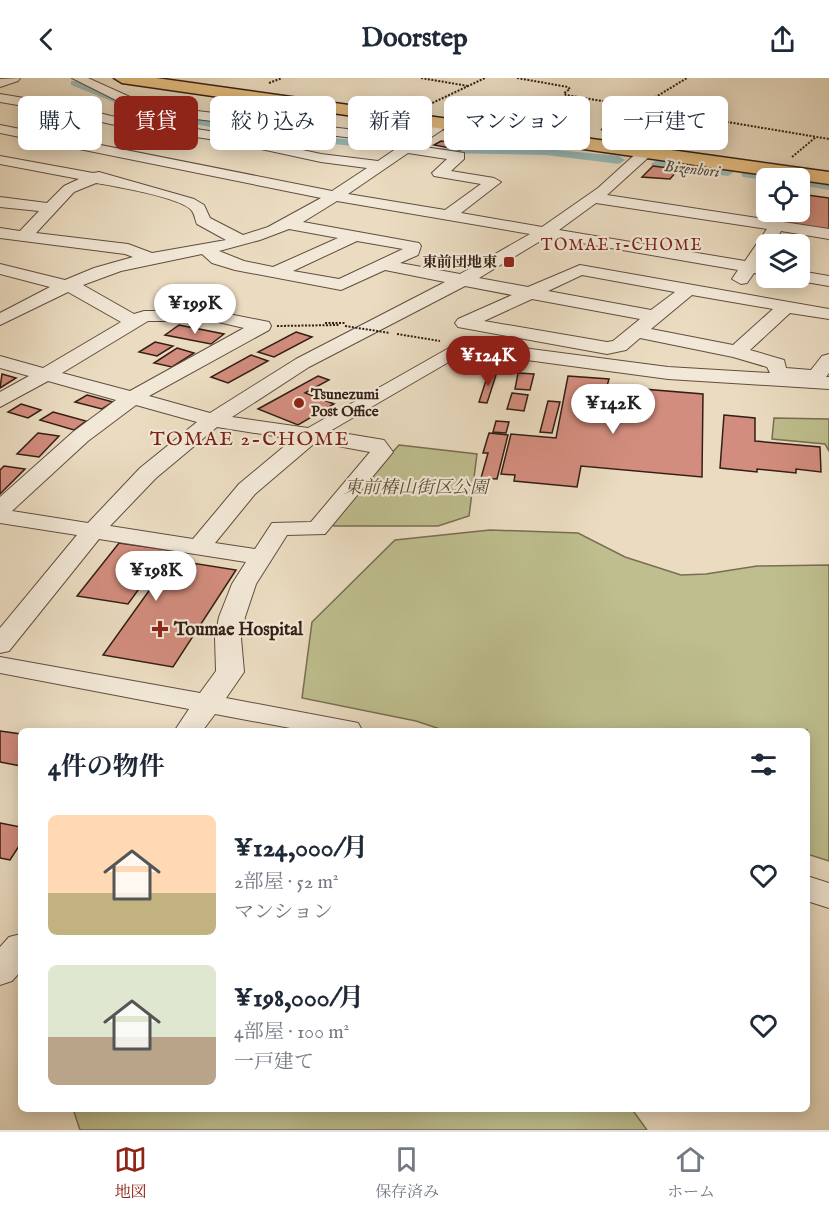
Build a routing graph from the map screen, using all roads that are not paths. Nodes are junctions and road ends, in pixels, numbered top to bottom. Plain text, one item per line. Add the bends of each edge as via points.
1 (14, 78) edge
2 (78, 78) edge
3 (122, 78) edge
4 (0, 83) edge
5 (0, 98) edge
6 (114, 118) edge
7 (202, 121) junction
8 (198, 123) edge
9 (443, 123) junction
10 (0, 129) edge
11 (432, 130) edge
12 (198, 134) edge
13 (348, 138) edge
14 (154, 150) edge
15 (401, 150) edge
16 (432, 150) edge
17 (289, 151) junction
18 (646, 152) junction
19 (143, 157) junction
20 (0, 161) edge
21 (378, 165) junction
22 (95, 178) junction
23 (829, 178) edge
24 (246, 179) junction
25 (333, 196) junction
26 (596, 198) junction
27 (0, 202) edge
28 (50, 208) junction
29 (447, 216) junction
30 (288, 224) junction
31 (777, 226) junction
32 (0, 233) edge
33 (545, 234) junction
34 (829, 234) edge
35 (24, 236) junction
36 (355, 236) junction
37 (241, 241) junction
38 (206, 249) junction
39 (152, 259) junction
40 (383, 265) junction
41 (749, 267) junction
42 (756, 268) edge
43 (0, 269) edge
44 (276, 272) junction
45 (810, 278) edge
46 (459, 280) junction
47 (829, 281) edge
48 (64, 286) junction
49 (689, 289) junction
50 (532, 293) junction
51 (729, 297) junction
52 (786, 307) junction
53 (829, 314) edge
54 (657, 317) junction
55 (0, 320) edge
56 (135, 320) junction
57 (637, 332) junction
58 (737, 352) junction
59 (829, 360) edge
60 (0, 362) edge
61 (45, 374) junction
62 (829, 383) edge
63 (134, 399) junction
64 (0, 401) edge
65 (213, 420) junction
66 (310, 437) junction
67 (0, 510) edge
68 (0, 516) edge
69 (96, 531) junction
70 (199, 547) junction
71 (261, 557) junction
72 (0, 645) edge
73 (0, 665) edge
74 (209, 705) junction
75 (191, 728) edge
76 (337, 728) edge
77 (810, 889) edge
78 (829, 896) edge
79 (18, 950) edge
80 (0, 971) edge

1 - 4 street
2 - 7 street via 126,100
3 - 9 highway
5 - 6 street
7 - 8 street
7 - 13 street
9 - 11 street
9 - 18 highway
10 - 19 street
12 - 17 street
14 - 19 street
15 - 21 street
16 - 29 street via 459,156 439,173 494,182
17 - 21 street
17 - 24 street
18 - 23 highway
18 - 26 street
19 - 22 street
19 - 24 street
20 - 22 street
21 - 25 street
22 - 28 street via 69,189
22 - 37 street via 143,187 189,202 199,208 203,221
24 - 25 street
25 - 29 street
25 - 30 street
26 - 31 street
26 - 33 street
27 - 28 street
28 - 35 street
29 - 33 street
30 - 36 street
30 - 37 street
31 - 34 street
31 - 41 street
32 - 35 street
33 - 41 street
33 - 46 street
35 - 39 street via 128,249
36 - 40 street via 413,246 412,251
36 - 44 street
37 - 38 street
38 - 39 street
38 - 44 street via 218,259
39 - 48 street via 117,266
40 - 44 street via 341,285
40 - 46 street
41 - 42 street
41 - 51 street
43 - 48 street
45 - 47 street
46 - 50 street
46 - 65 street via 280,377
48 - 55 street
48 - 56 street
49 - 50 street via 580,270
49 - 51 street
49 - 54 street
50 - 54 street
50 - 57 street via 464,323 607,348 619,346
51 - 52 street
52 - 53 street
52 - 58 street
54 - 57 street
56 - 61 street
56 - 63 street via 144,316 193,315 262,326 175,372
57 - 58 street
58 - 59 street via 777,364 780,373 816,376
60 - 61 street
61 - 63 street
61 - 64 street
62 - 66 street via 668,373 463,346
63 - 65 street
63 - 67 street via 94,425
65 - 66 street
65 - 69 street via 148,473
66 - 70 street via 247,489
66 - 71 street via 376,445 382,452 317,529 280,528
68 - 69 street
69 - 70 street
69 - 72 street
70 - 71 street
71 - 74 street via 244,584 232,617 228,638 230,672
73 - 74 street
74 - 75 street
74 - 76 street
77 - 78 street
79 - 80 street

